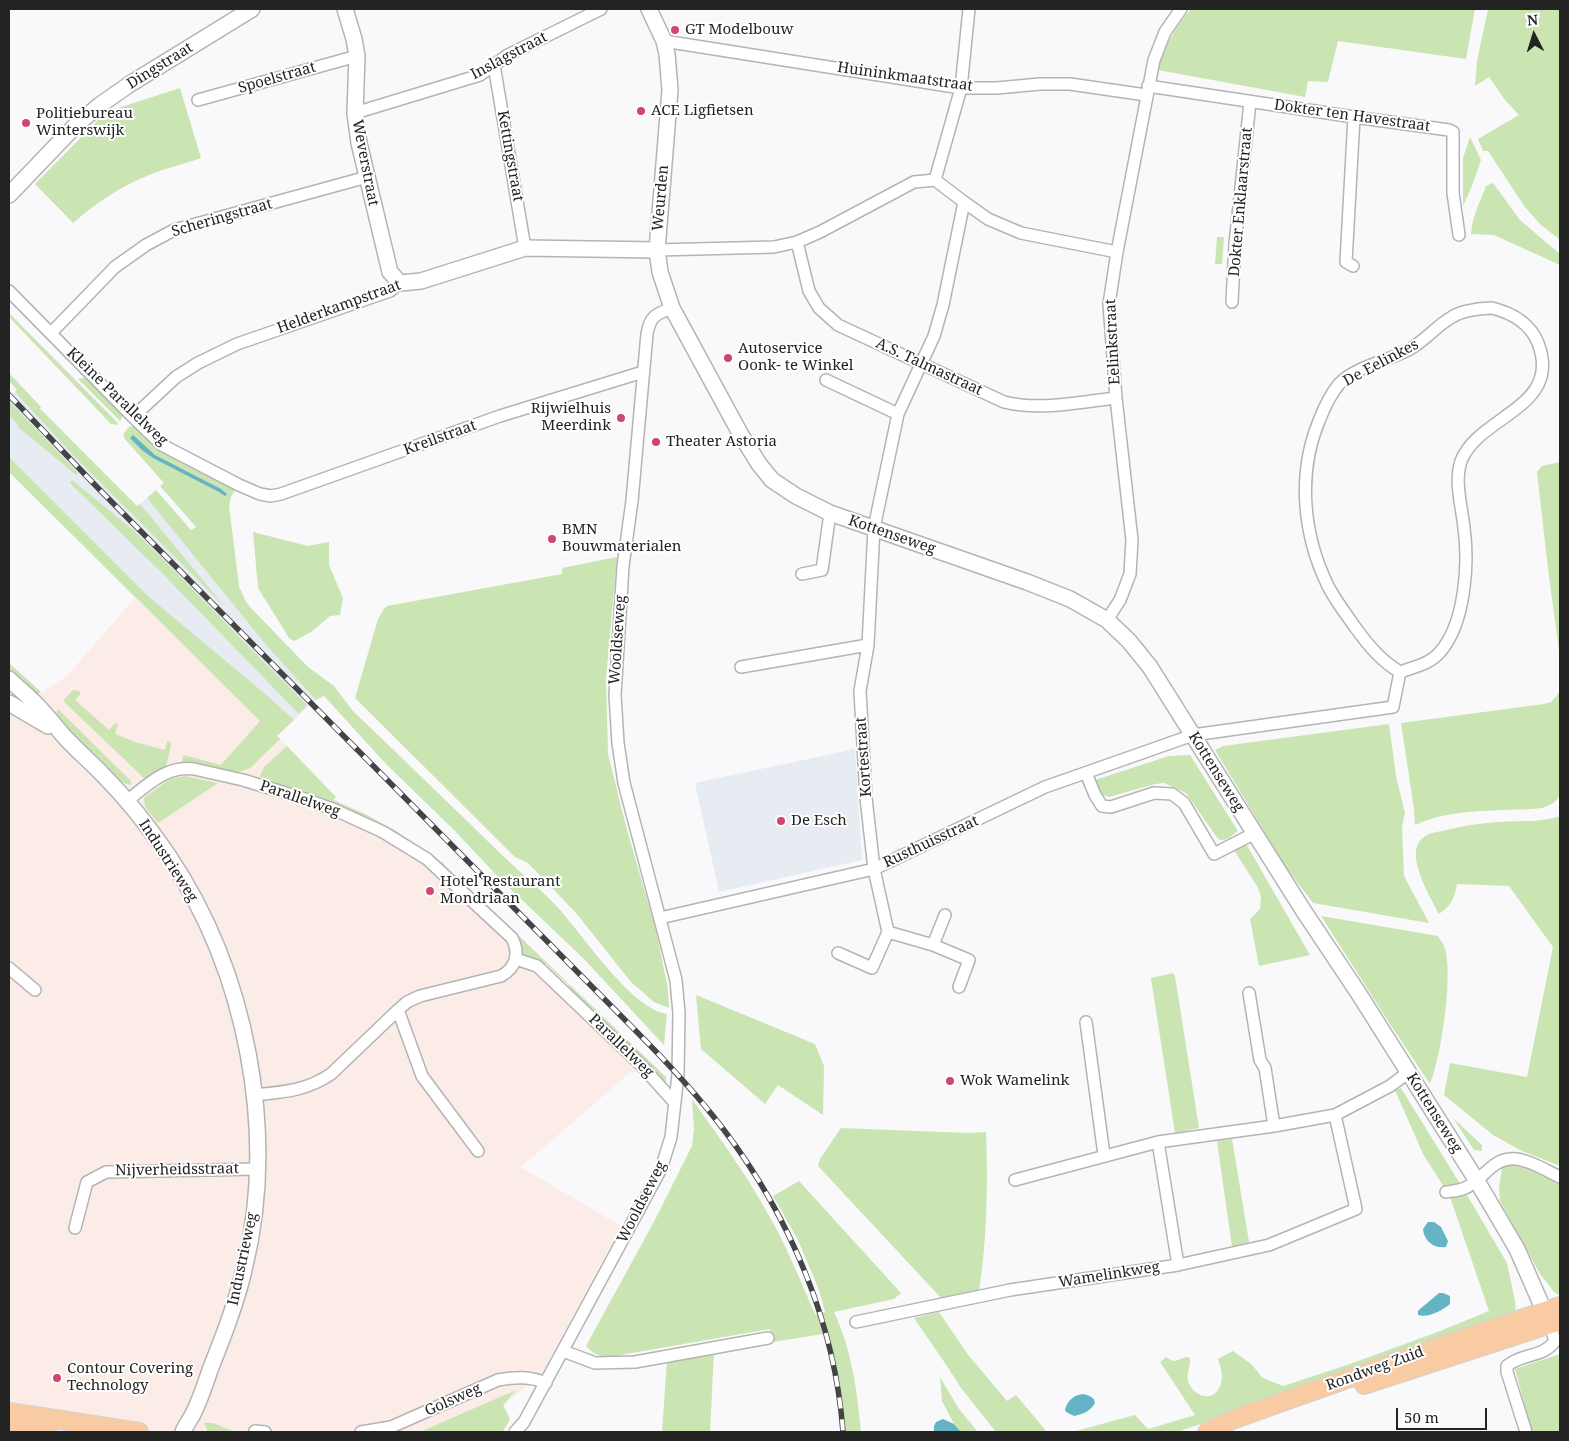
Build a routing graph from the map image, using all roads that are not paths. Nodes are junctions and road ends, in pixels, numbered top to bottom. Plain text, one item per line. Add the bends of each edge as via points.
1 (252, 9) edge
2 (346, 9) edge
3 (601, 9) edge
4 (649, 9) edge
5 (969, 9) edge
6 (1182, 9) edge
7 (664, 41) junction
8 (356, 56) junction
9 (494, 65) junction
10 (961, 88) junction
11 (1147, 90) junction
12 (198, 100) dead end
13 (1250, 102) junction
14 (355, 112) junction
15 (1354, 117) junction
16 (367, 177) junction
17 (935, 180) junction
18 (9, 195) edge
19 (964, 202) junction
20 (1459, 235) dead end
21 (797, 242) junction
22 (525, 248) junction
23 (657, 250) junction
24 (1116, 252) junction
25 (1353, 266) dead end
26 (400, 283) junction
27 (9, 291) edge
28 (1232, 302) dead end
29 (672, 308) junction
30 (51, 333) junction
31 (921, 363) junction
32 (643, 372) junction
33 (826, 380) dead end
34 (1116, 398) junction
35 (898, 414) junction
36 (133, 417) junction
37 (238, 485) joint
38 (830, 513) junction
39 (874, 528) junction
40 (802, 574) dead end
41 (1107, 620) junction
42 (868, 645) junction
43 (741, 667) dead end
44 (1400, 672) junction
45 (11, 693) edge
46 (1193, 735) junction
47 (1086, 773) junction
48 (127, 801) junction
49 (1255, 833) junction
50 (874, 869) junction
51 (945, 915) dead end
52 (660, 918) junction
53 (888, 932) junction
54 (933, 944) junction
55 (838, 953) dead end
56 (516, 959) junction
57 (9, 968) edge
58 (959, 988) dead end
59 (35, 990) dead end
60 (1249, 993) dead end
61 (398, 1010) junction
62 (1086, 1022) dead end
63 (1408, 1072) junction
64 (254, 1095) junction
65 (675, 1103) junction
66 (1335, 1115) junction
67 (1274, 1126) junction
68 (1158, 1142) junction
69 (478, 1151) dead end
70 (1104, 1155) junction
71 (257, 1168) junction
72 (1560, 1176) edge
73 (1015, 1180) dead end
74 (1476, 1181) junction
75 (1446, 1192) dead end
76 (75, 1228) dead end
77 (1178, 1265) junction
78 (1554, 1316) edge
79 (856, 1322) dead end
80 (768, 1338) dead end
81 (563, 1351) junction
82 (546, 1383) junction
83 (9, 1412) edge
84 (192, 1416) junction
85 (9, 1426) edge
86 (523, 1427) edge
87 (47, 1432) edge
88 (138, 1432) edge
89 (183, 1432) edge
90 (194, 1432) edge
91 (361, 1432) edge
92 (515, 1432) edge
93 (1208, 1432) edge
94 (1526, 1432) edge

1 - 18 street, Dingstraat via 100,105 76,125
2 - 8 street, Weverstraat
3 - 9 street, Inslagstraat
4 - 7 street, Weurden
5 - 10 street
6 - 11 street, Eelinkstraat via 1165,32
7 - 10 street, Huininkmaatstraat
7 - 23 street, Weurden via 670,90
8 - 12 street, Spoelstraat
8 - 14 street, Weverstraat
9 - 14 street, Inslagstraat via 480,75
9 - 22 street, Kettingstraat
10 - 11 street, Huininkmaatstraat via 1070,84
10 - 17 street
11 - 13 street, Dokter ten Havestraat
11 - 24 street, Eelinkstraat
13 - 15 street, Dokter ten Havestraat
13 - 28 street, Dokter Enklaarstraat
14 - 16 street, Weverstraat
15 - 20 street, Dokter ten Havestraat via 1454,132 1452,193
15 - 25 street via 1346,262
16 - 26 street, Weverstraat via 390,272
16 - 30 street, Scheringstraat via 174,230 114,267
17 - 19 street
17 - 21 street, Weurden via 914,182
19 - 24 street via 988,218 1021,233
19 - 31 street, Kortestraat via 943,305 934,336
21 - 23 street, Weurden via 774,247
21 - 31 street, A.S. Talmastraat via 809,291 819,308 838,325
22 - 23 street, Helderkampstraat
22 - 26 street, Helderkampstraat via 421,281
23 - 29 street, Kottenseweg via 660,272
24 - 34 street, Eelinkstraat via 1109,304
26 - 36 street, Helderkampstraat via 390,291 238,344 198,363 176,377
27 - 30 street, Kleine Parallelweg
29 - 32 street, Wooldseweg via 657,314 648,323
29 - 38 street, Kottenseweg via 759,464 772,480
30 - 36 street, Kleine Parallelweg
31 - 34 street, A.S. Talmastraat via 1004,402 1021,406
31 - 35 street, Kortestraat
32 - 37 street, Kreilstraat via 500,416 281,494 260,494
32 - 52 street, Wooldseweg via 623,566 615,694 624,783
33 - 35 street
34 - 41 street, Eelinkstraat via 1132,540 1130,574 1120,600
35 - 39 street, Kortestraat
36 - 37 street, Kleine Parallelweg via 162,444
38 - 39 street, Kottenseweg
38 - 40 street, Kottenseweg via 822,570
39 - 41 street, Kottenseweg via 1035,585 1070,599
39 - 42 street, Kortestraat
41 - 46 street, Kottenseweg via 1150,666
42 - 43 street
42 - 50 street, Kortestraat via 860,691
44 - 44 street, De Eelinkes via 1426,663 1440,652 1450,637 1460,606 1466,555 1458,486 1462,460 1481,436 1524,402 1536,388 1542,370 1535,335 1508,312 1492,308 1475,309 1453,316 1409,350 1346,378 1332,394 1313,434 1306,504 1308,527 1318,563 1328,587 1367,643 1387,664
44 - 46 street via 1393,707
45 - 48 street via 62,735
46 - 47 street, Rusthuisstraat
46 - 49 street, Kottenseweg
47 - 49 street via 1102,806 1111,807 1154,793 1172,794 1184,803 1214,854
47 - 50 street, Rusthuisstraat via 1045,787
48 - 56 street, Parallelweg via 169,771 185,768 273,788 335,810 383,832 427,859 512,938
48 - 64 street, Industrieweg via 168,854 216,945 237,1004
49 - 63 street, Kottenseweg
50 - 52 street, Rusthuisstraat
50 - 53 street, Kortestraat
51 - 54 street
52 - 65 street, Wooldseweg via 682,980
53 - 54 street
53 - 55 street via 872,968
54 - 58 street via 969,960
56 - 61 street via 511,969 501,976 420,996
56 - 65 street, Parallelweg via 537,966
57 - 59 street
60 - 67 street
61 - 64 street via 320,1081 297,1090
61 - 69 street via 422,1076
62 - 70 street
63 - 66 street via 1390,1086
63 - 74 street, Kottenseweg
64 - 71 street, Industrieweg
65 - 81 street, Wooldseweg via 671,1137 662,1169
66 - 67 street
66 - 77 street, Wamelinkweg via 1356,1209 1269,1245
67 - 68 street
68 - 70 street
68 - 77 street
70 - 73 street
71 - 76 street, Nijverheidsstraat via 106,1172 87,1182
71 - 84 street, Industrieweg via 250,1235 239,1290
72 - 74 street via 1523,1160 1509,1159 1493,1166
74 - 75 street via 1465,1188
74 - 78 street, Kottenseweg
77 - 79 street, Wamelinkweg via 1010,1290
78 - 93 main road, Rondweg Zuid via 1439,1346 1242,1416
78 - 94 street, Kottenseweg via 1555,1341 1551,1348 1507,1366
80 - 81 street via 635,1362 595,1363
81 - 82 street, Wooldseweg
82 - 86 street, Wooldseweg
82 - 91 street, Golsweg via 530,1377 498,1380 391,1427
83 - 88 main road
84 - 89 street, Industrieweg
84 - 90 street, Industrieweg
85 - 87 main road
86 - 92 street, Wooldseweg

